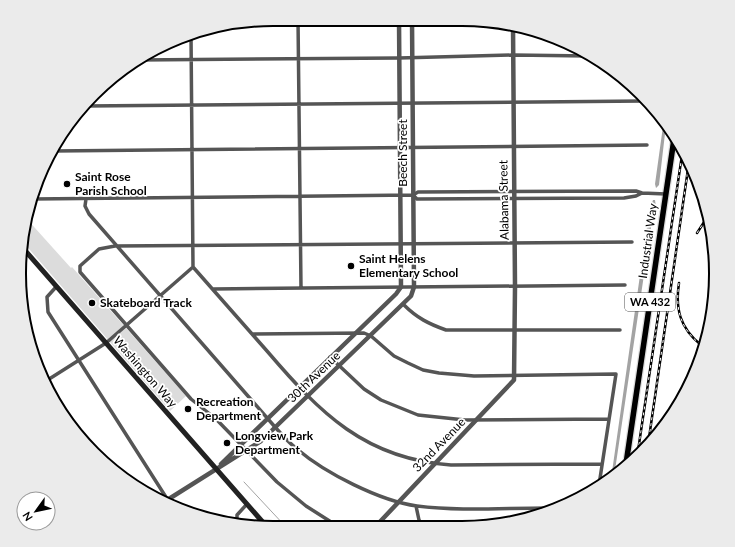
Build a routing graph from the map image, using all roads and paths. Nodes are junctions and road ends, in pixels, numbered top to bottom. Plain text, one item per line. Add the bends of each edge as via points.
1 (298, 26) edge
2 (399, 26) edge
3 (412, 26) edge
4 (513, 32) edge
5 (191, 40) edge
6 (513, 55) junction
7 (579, 56) edge
8 (399, 58) junction
9 (413, 58) junction
10 (192, 59) junction
11 (298, 59) junction
12 (149, 60) edge
13 (513, 101) junction
14 (640, 101) edge
15 (400, 103) junction
16 (413, 103) junction
17 (191, 104) junction
18 (299, 104) junction
19 (91, 106) edge
20 (647, 145) dead end
21 (673, 145) edge
22 (514, 146) junction
23 (413, 147) junction
24 (192, 148) junction
25 (299, 148) junction
26 (400, 148) junction
27 (59, 151) edge
28 (514, 191) junction
29 (642, 193) junction
30 (666, 194) junction
31 (413, 195) junction
32 (193, 196) junction
33 (300, 196) junction
34 (401, 196) junction
35 (86, 198) junction
36 (514, 198) junction
37 (37, 199) edge
38 (515, 242) junction
39 (632, 242) dead end
40 (401, 243) junction
41 (414, 243) junction
42 (300, 244) junction
43 (193, 245) junction
44 (115, 246) junction
45 (27, 254) edge
46 (193, 267) junction
47 (626, 285) dead end
48 (56, 287) junction
49 (401, 287) junction
50 (414, 287) junction
51 (515, 287) junction
52 (301, 288) junction
53 (213, 289) junction
54 (160, 296) junction
55 (404, 305) junction
56 (126, 325) junction
57 (620, 330) dead end
58 (515, 331) junction
59 (355, 333) junction
60 (252, 334) junction
61 (371, 336) junction
62 (106, 343) junction
63 (330, 357) junction
64 (78, 360) junction
65 (339, 366) junction
66 (515, 375) junction
67 (50, 378) edge
68 (299, 388) junction
69 (308, 397) junction
70 (267, 418) junction
71 (609, 419) junction
72 (476, 420) junction
73 (275, 428) junction
74 (240, 446) junction
75 (246, 452) junction
76 (627, 458) edge
77 (435, 464) junction
78 (602, 464) junction
79 (216, 469) junction
80 (600, 478) edge
81 (161, 494) edge
82 (171, 498) edge
83 (399, 501) junction
84 (247, 504) junction
85 (416, 506) junction
86 (541, 508) edge
87 (237, 518) edge
88 (261, 520) edge
89 (330, 521) edge
90 (381, 521) edge
91 (420, 521) edge

1 - 11 street
2 - 8 street, Beech Street
3 - 9 street, Beech Street
4 - 6 street, Alabama Street
5 - 10 street
6 - 7 street
6 - 9 street
6 - 13 street, Alabama Street
8 - 9 street
8 - 11 street
8 - 15 street, Beech Street
9 - 16 street, Beech Street
10 - 11 street
10 - 12 street
10 - 17 street
11 - 18 street
13 - 14 street
13 - 16 street
13 - 22 street, Alabama Street
15 - 16 street
15 - 18 street
15 - 26 street, Beech Street
16 - 23 street, Beech Street
17 - 18 street
17 - 19 street
17 - 24 street
18 - 25 street
20 - 22 street
21 - 30 main road, Industrial Way / WA 432
22 - 23 street
22 - 28 street, Alabama Street
23 - 26 street
23 - 31 street, Beech Street
24 - 25 street
24 - 27 street
24 - 32 street
25 - 26 street
25 - 33 street
26 - 34 street, Beech Street
28 - 29 street
28 - 31 street via 418,192
28 - 36 street, Alabama Street
29 - 30 street
29 - 36 street via 624,198
30 - 76 main road, Industrial Way / WA 432
31 - 34 street
31 - 36 street via 417,199
31 - 41 street, Beech Street
32 - 33 street
32 - 35 street
32 - 43 street
33 - 34 street
33 - 42 street
34 - 40 street, Beech Street
35 - 37 street
35 - 44 street via 86,211
36 - 38 street, Alabama Street
38 - 39 street
38 - 41 street
38 - 51 street, Alabama Street
40 - 41 street
40 - 42 street
40 - 49 street, Beech Street
41 - 50 street, Beech Street
42 - 43 street
42 - 52 street
43 - 44 street
43 - 46 street
44 - 54 street
44 - 56 street via 99,250 79,268
45 - 48 main road, Washington Way
46 - 53 street
46 - 54 street
47 - 51 street
48 - 62 main road, Washington Way
48 - 64 street via 47,297 46,307
49 - 50 street
49 - 52 street
49 - 59 street, 30th Avenue
50 - 51 street
50 - 55 street, 30th Avenue
51 - 58 street, Alabama Street
52 - 53 street
53 - 60 street
54 - 56 street
54 - 70 street
55 - 58 street via 416,317 446,330
55 - 61 street, 30th Avenue
56 - 62 street
56 - 74 street via 191,399 216,419
57 - 58 street
58 - 66 street, Alabama Street
59 - 60 street
59 - 61 street
59 - 63 street, 30th Avenue
60 - 68 street
61 - 65 street, 30th Avenue
61 - 66 street via 394,356 423,370 455,375
62 - 64 street
62 - 79 main road, Washington Way
63 - 65 street
63 - 68 street, 30th Avenue
64 - 67 street
64 - 81 street
65 - 69 street, 30th Avenue
65 - 72 street via 364,389 397,407 434,418
66 - 71 street via 616,374
66 - 72 street, 32nd Avenue via 512,383
68 - 69 street
68 - 70 street, 30th Avenue
69 - 73 street, 30th Avenue
69 - 77 street via 324,413 358,437 393,453
70 - 73 street
70 - 74 street, 30th Avenue
71 - 72 street
71 - 78 street
72 - 77 street, 32nd Avenue
73 - 75 street, 30th Avenue
73 - 83 street via 296,449 323,468 370,491
74 - 75 street
74 - 79 street, 30th Avenue
75 - 79 street, 30th Avenue
75 - 89 street via 306,506
77 - 78 street
77 - 83 street, 32nd Avenue
78 - 80 street
79 - 82 street, 30th Avenue
79 - 84 main road, Washington Way
83 - 85 street
83 - 90 street, 32nd Avenue
84 - 87 street
84 - 88 main road, Washington Way
85 - 86 street
85 - 91 street

